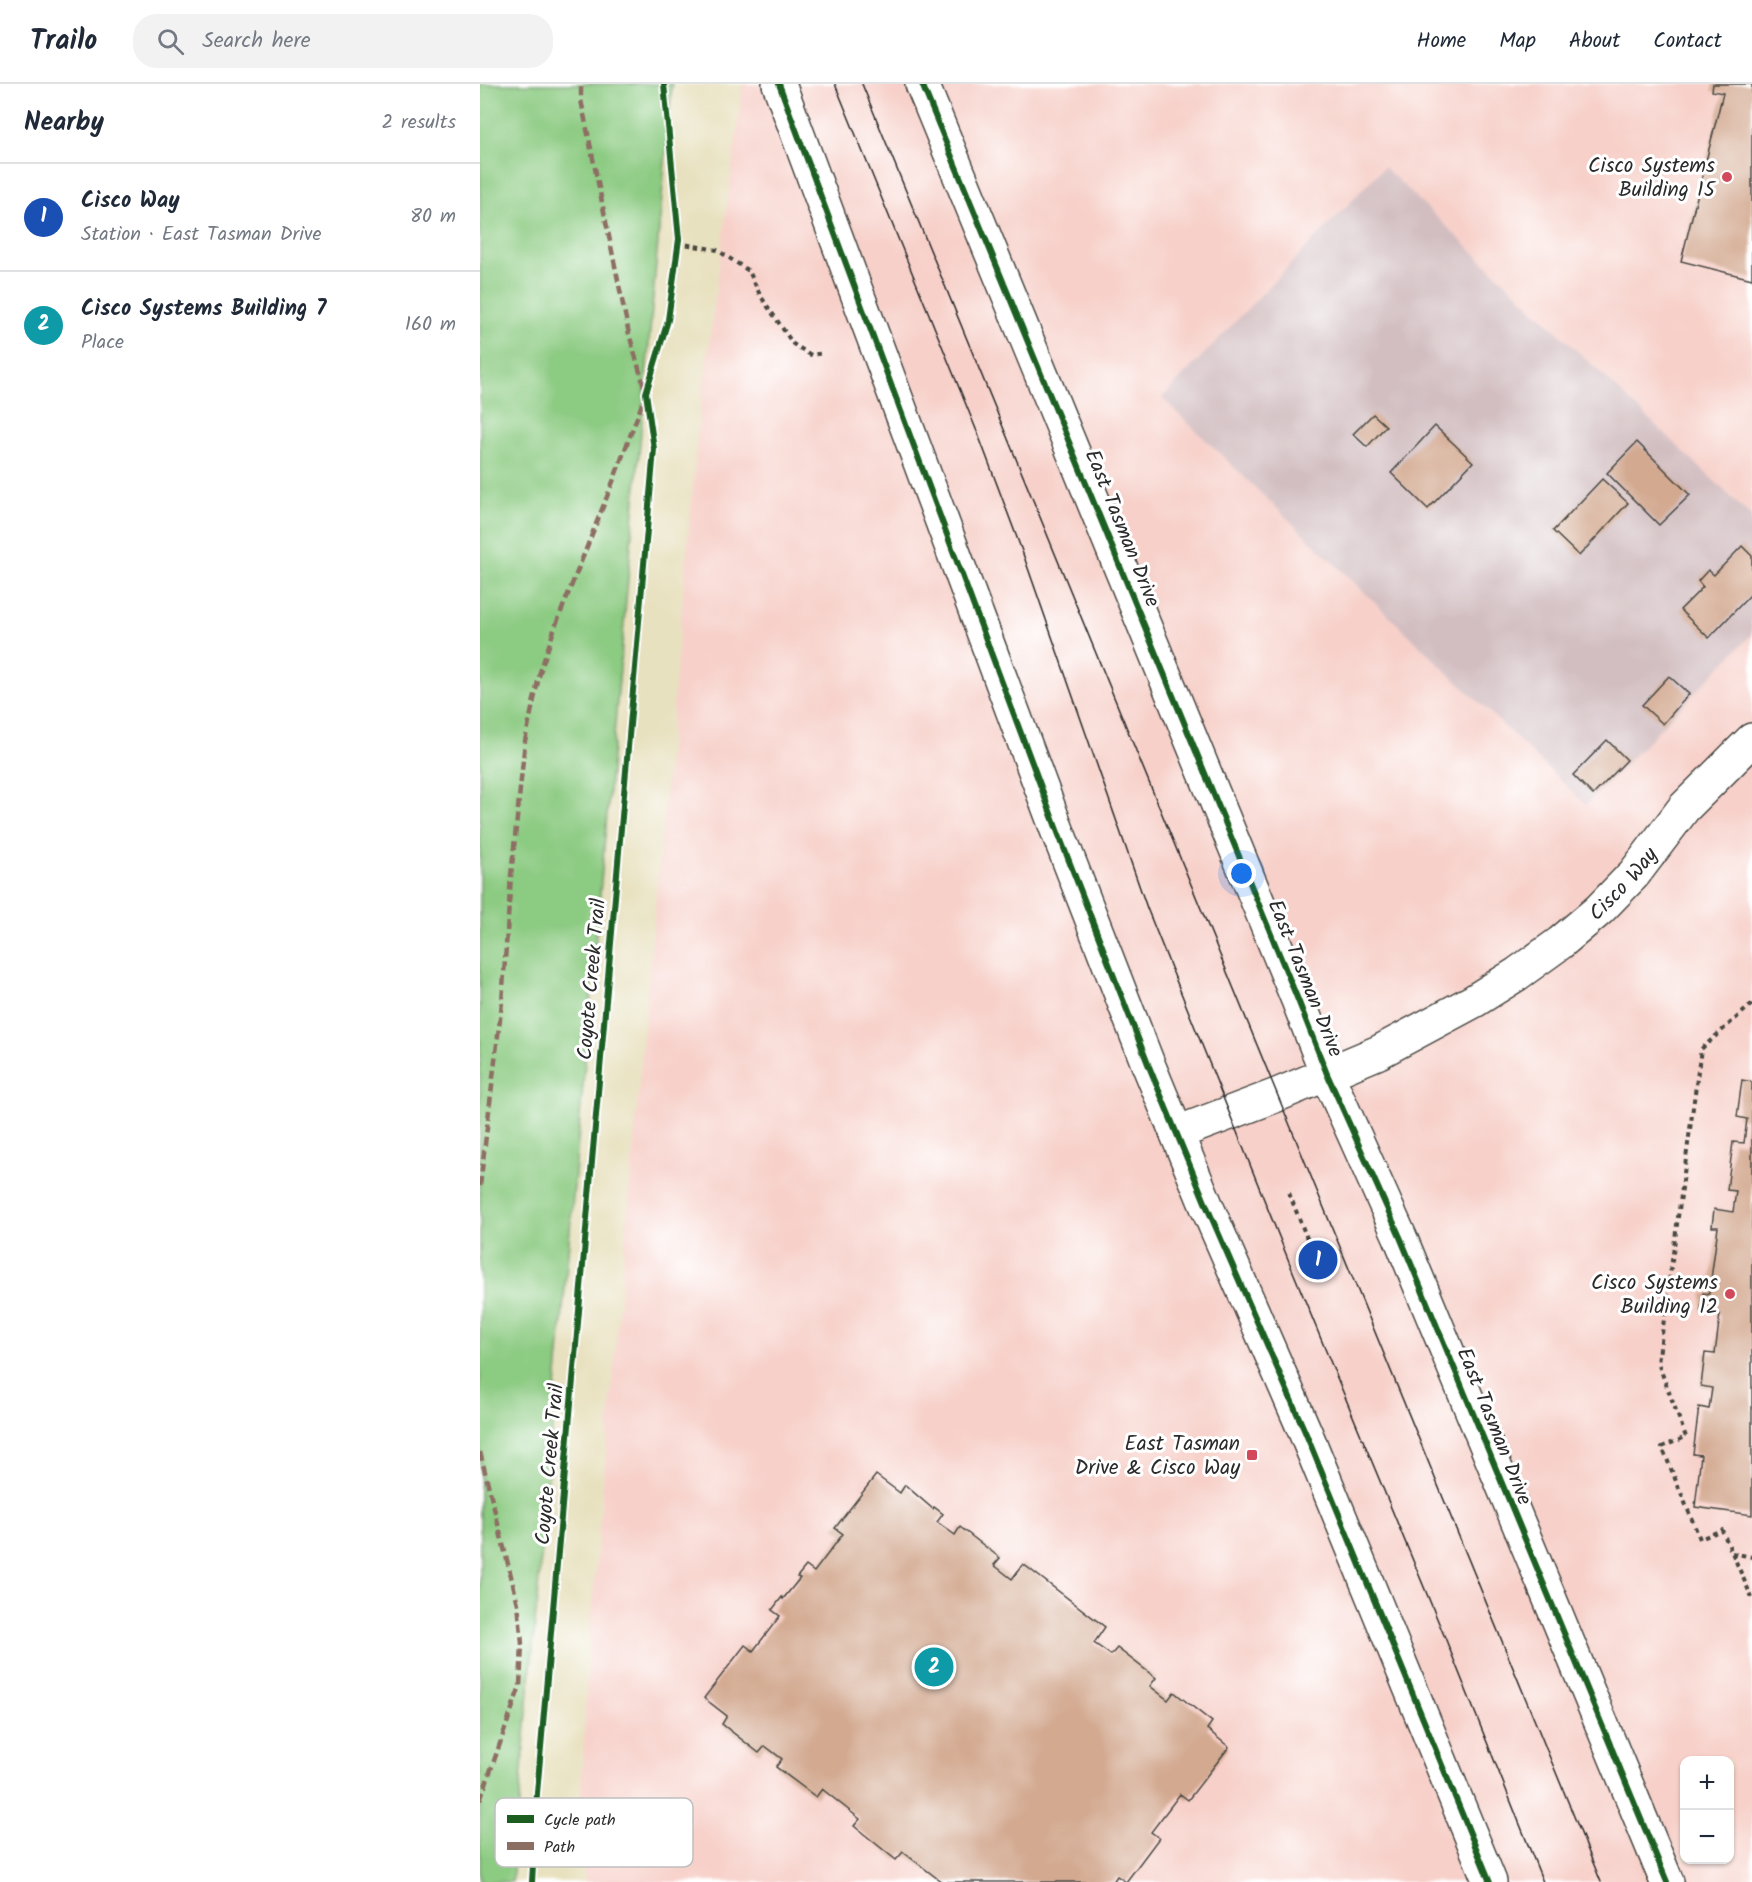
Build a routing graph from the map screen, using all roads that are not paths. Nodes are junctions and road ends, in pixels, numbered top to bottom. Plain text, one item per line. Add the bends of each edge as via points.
1 (779, 84) edge
2 (922, 84) edge
3 (1752, 740) edge
4 (1327, 1074) junction
5 (1177, 1133) junction
6 (1490, 1882) edge
7 (1667, 1882) edge

1 - 5 main road via 1057,830
2 - 4 main road, East Tasman Drive
3 - 4 main road, Cisco Way via 1684,808 1634,874 1560,943 1474,1000 1379,1052
4 - 5 main road, Cisco Way
4 - 7 main road, East Tasman Drive via 1400,1237
5 - 6 main road

